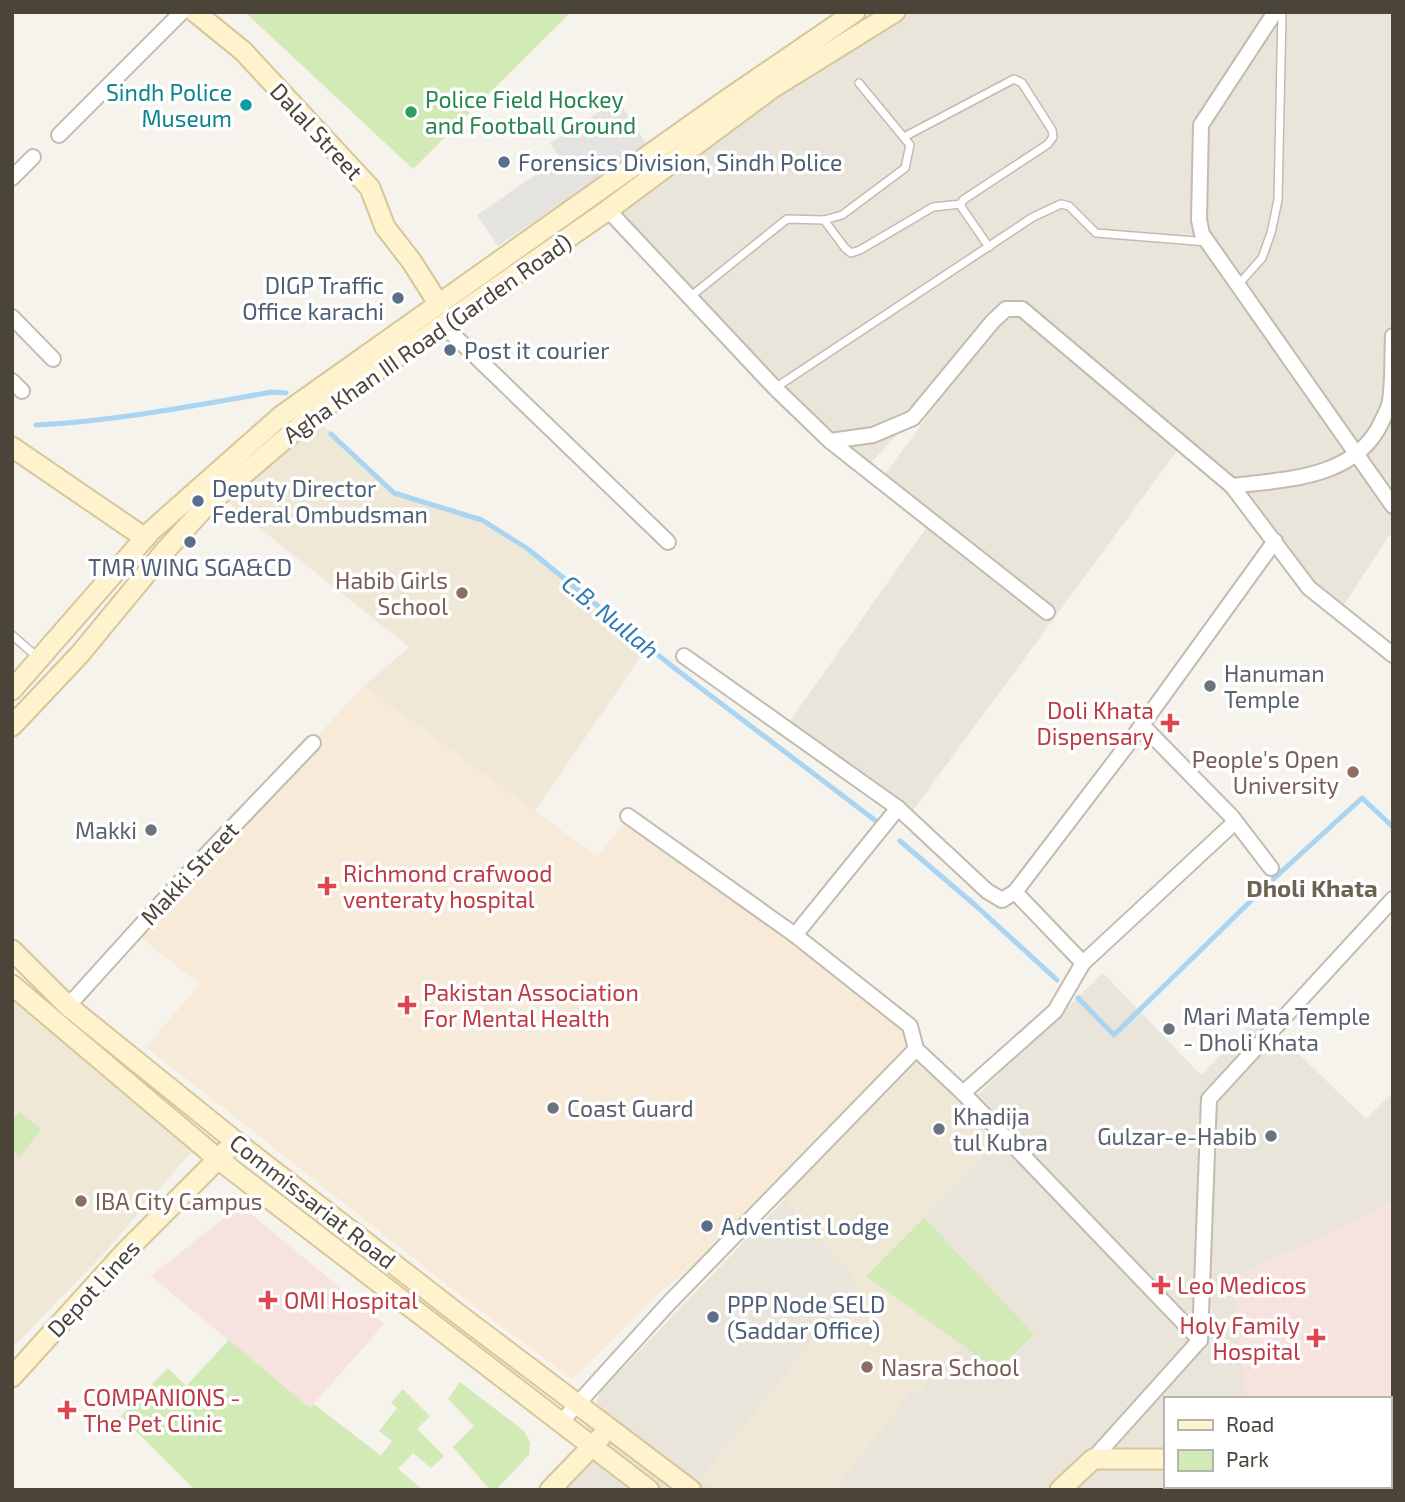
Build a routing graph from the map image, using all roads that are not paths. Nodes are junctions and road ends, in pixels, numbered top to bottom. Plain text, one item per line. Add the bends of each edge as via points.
1 (182, 12) edge
2 (195, 12) edge
3 (855, 12) edge
4 (895, 12) edge
5 (1275, 12) edge
6 (1282, 12) edge
7 (859, 83) dead end
8 (59, 135) dead end
9 (904, 137) junction
10 (33, 157) dead end
11 (12, 178) edge
12 (961, 204) junction
13 (608, 210) junction
14 (824, 220) junction
15 (1208, 242) junction
16 (989, 247) junction
17 (1238, 285) junction
18 (690, 297) junction
19 (438, 303) junction
20 (12, 317) edge
21 (442, 324) junction
22 (1393, 336) edge
23 (53, 359) dead end
24 (775, 388) junction
25 (830, 441) junction
26 (12, 447) edge
27 (1356, 454) junction
28 (1232, 486) junction
29 (1393, 506) edge
30 (145, 538) junction
31 (1275, 541) junction
32 (668, 542) dead end
33 (1047, 612) dead end
34 (12, 635) edge
35 (1393, 655) edge
36 (684, 656) dead end
37 (40, 659) junction
38 (12, 690) edge
39 (1142, 725) junction
40 (12, 726) edge
41 (313, 743) dead end
42 (898, 808) junction
43 (628, 816) dead end
44 (1235, 821) junction
45 (1271, 868) dead end
46 (1016, 892) junction
47 (1393, 899) edge
48 (796, 935) junction
49 (12, 950) edge
50 (1083, 963) junction
51 (12, 985) edge
52 (68, 1006) junction
53 (916, 1049) junction
54 (963, 1093) junction
55 (235, 1141) junction
56 (218, 1159) junction
57 (1200, 1340) junction
58 (12, 1377) edge
59 (578, 1404) junction
60 (562, 1421) junction
61 (609, 1429) junction
62 (592, 1447) junction
63 (1093, 1459) junction
64 (1164, 1459) edge
65 (550, 1490) edge
66 (649, 1490) edge
67 (691, 1490) edge
68 (1060, 1490) edge

1 - 8 street
2 - 19 street, Dalal Street via 243,51 370,188 385,227
3 - 19 street, Agha Khan III Road (Garden Road)
4 - 13 street, Agha Khan III Road (Garden Road) via 771,89
5 - 15 street via 1201,125 1199,220
6 - 17 lane via 1278,200 1262,258
7 - 9 lane
9 - 12 lane via 1001,84 1014,79 1022,83 1054,137
9 - 14 lane via 910,145 905,168 842,215
10 - 11 street
12 - 14 lane via 933,207 851,253
12 - 16 lane
13 - 18 street
13 - 21 street, Agha Khan III Road (Garden Road)
14 - 18 lane via 787,219
15 - 16 lane via 1096,233 1069,206 1061,204
15 - 17 street
16 - 24 lane
17 - 27 street
18 - 24 street
19 - 30 street, Agha Khan III Road (Garden Road) via 281,416
20 - 23 street
21 - 32 street
21 - 40 street, Agha Khan III Road (Garden Road) via 312,416 218,495
22 - 27 street via 1390,403 1377,431
24 - 25 street
25 - 28 street via 873,435 914,418 993,321 1006,309 1022,309
25 - 33 street
26 - 30 street
27 - 28 street via 1337,467 1308,476
27 - 29 street
28 - 31 street
30 - 37 street, Agha Khan III Road (Garden Road)
31 - 35 street via 1309,588
31 - 39 street
34 - 37 lane
36 - 42 street
37 - 38 street, Agha Khan III Road (Garden Road)
39 - 44 street
39 - 46 street
41 - 52 street, Makki Street
42 - 46 street via 986,891 1002,900
42 - 48 street
43 - 48 street
44 - 45 street
44 - 50 street
46 - 50 street
47 - 57 street via 1209,1099
48 - 53 street via 910,1026
49 - 52 street, Commissariat Road
50 - 54 street via 1055,1011
51 - 56 street, Commissariat Road
52 - 55 street, Commissariat Road
53 - 54 street
53 - 59 street via 668,1304
54 - 57 street
55 - 56 street, Depot Lines
55 - 59 street, Commissariat Road
56 - 58 street, Depot Lines via 124,1253
56 - 60 street, Commissariat Road
57 - 63 street
59 - 60 street
59 - 61 street, Commissariat Road
60 - 62 street, Commissariat Road
61 - 62 street
61 - 67 street, Commissariat Road
62 - 65 street
62 - 66 street, Commissariat Road
63 - 64 street
63 - 68 street

